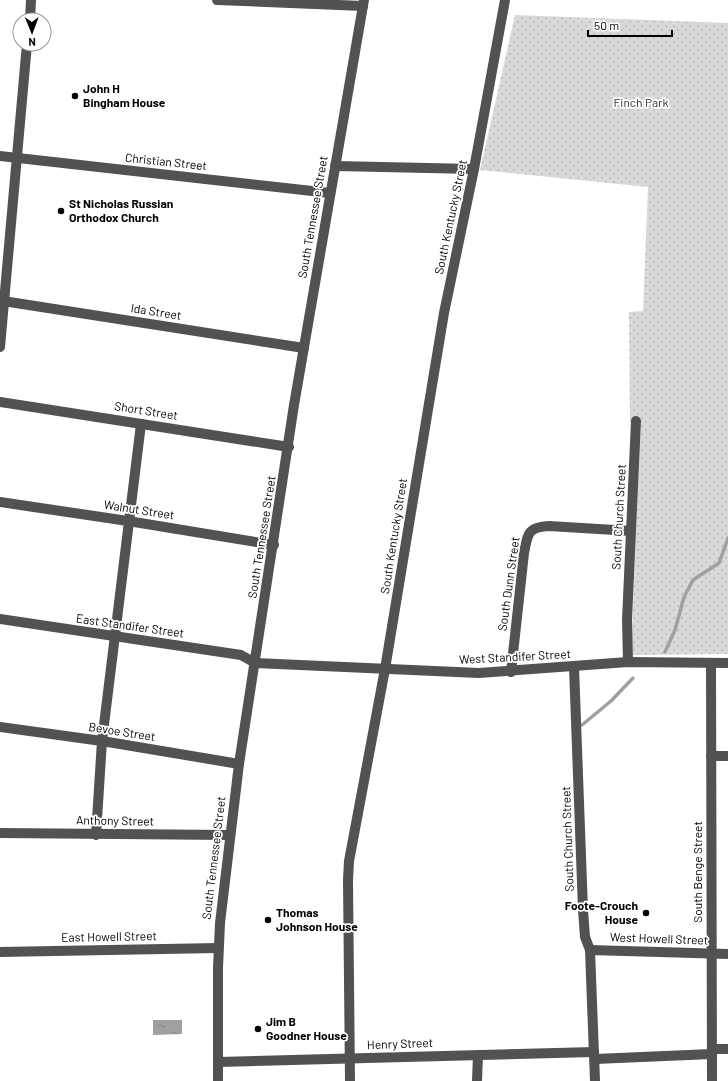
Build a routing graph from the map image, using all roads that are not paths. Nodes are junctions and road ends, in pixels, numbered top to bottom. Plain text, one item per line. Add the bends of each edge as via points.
1 (31, 0) edge
2 (217, 0) edge
3 (505, 0) edge
4 (363, 3) edge
5 (30, 12) edge
6 (27, 52) edge
7 (0, 156) edge
8 (18, 159) junction
9 (335, 166) junction
10 (474, 169) junction
11 (330, 193) junction
12 (3, 301) junction
13 (0, 347) edge
14 (304, 348) junction
15 (0, 402) edge
16 (636, 421) dead end
17 (141, 424) junction
18 (289, 446) junction
19 (0, 502) edge
20 (128, 521) junction
21 (631, 531) junction
22 (274, 545) junction
23 (0, 619) edge
24 (114, 636) junction
25 (628, 662) junction
26 (255, 663) junction
27 (711, 663) junction
28 (728, 663) edge
29 (574, 667) junction
30 (385, 669) junction
31 (511, 672) junction
32 (0, 727) edge
33 (102, 741) junction
34 (711, 756) junction
35 (728, 756) edge
36 (239, 764) junction
37 (0, 833) edge
38 (96, 835) junction
39 (230, 835) junction
40 (218, 948) junction
41 (590, 950) junction
42 (0, 952) edge
43 (711, 954) junction
44 (728, 954) edge
45 (728, 1049) edge
46 (712, 1052) junction
47 (478, 1055) junction
48 (594, 1056) junction
49 (350, 1059) junction
50 (218, 1062) junction
51 (218, 1081) edge
52 (350, 1081) edge
53 (477, 1081) edge
54 (595, 1081) edge
55 (712, 1081) edge

1 - 5 street
2 - 4 street
3 - 10 street, South Kentucky Street
4 - 9 street, South Tennessee Street
6 - 8 street
7 - 8 street, Christian Street
8 - 11 street, Christian Street
8 - 12 street
9 - 10 street
9 - 11 street, South Tennessee Street
10 - 30 street, South Kentucky Street via 444,313
11 - 14 street, South Tennessee Street
12 - 13 street
12 - 14 street, Ida Street
14 - 18 street, South Tennessee Street
15 - 17 street, Short Street
16 - 21 street, South Church Street
17 - 18 street, Short Street
17 - 20 street
18 - 22 street, South Tennessee Street
19 - 20 street, Walnut Street
20 - 22 street, Walnut Street
20 - 24 street
21 - 25 street, South Church Street
21 - 31 street, South Dunn Street via 550,526 532,529 528,534 524,553
22 - 26 street, South Tennessee Street
23 - 24 street, East Standifer Street
24 - 26 street, East Standifer Street via 241,655
24 - 33 street
25 - 27 street, West Standifer Street
25 - 29 street, West Standifer Street
26 - 30 street, West Standifer Street
26 - 36 street, South Tennessee Street
27 - 28 street, West Standifer Street
27 - 34 street, South Benge Street
29 - 31 street, West Standifer Street
29 - 41 street, South Church Street via 582,910 585,937
30 - 31 street, West Standifer Street
30 - 49 street, South Kentucky Street via 349,861
32 - 33 street, Bevoe Street
33 - 36 street, Bevoe Street
33 - 38 street
34 - 35 street
34 - 43 street, South Benge Street
36 - 39 street, South Tennessee Street
37 - 38 street, Anthony Street
38 - 39 street, Anthony Street
39 - 40 street, South Tennessee Street
40 - 42 street, East Howell Street
40 - 50 street, South Tennessee Street
41 - 43 street, West Howell Street
41 - 48 street, South Church Street
43 - 44 street, West Howell Street
43 - 46 street, South Benge Street
45 - 46 street
46 - 48 street
46 - 55 street, South Benge Street
47 - 48 street, Henry Street via 558,1053
47 - 49 street, Henry Street
47 - 53 street
48 - 54 street, South Church Street
49 - 50 street, Henry Street
49 - 52 street, South Kentucky Street
50 - 51 street, South Tennessee Street

